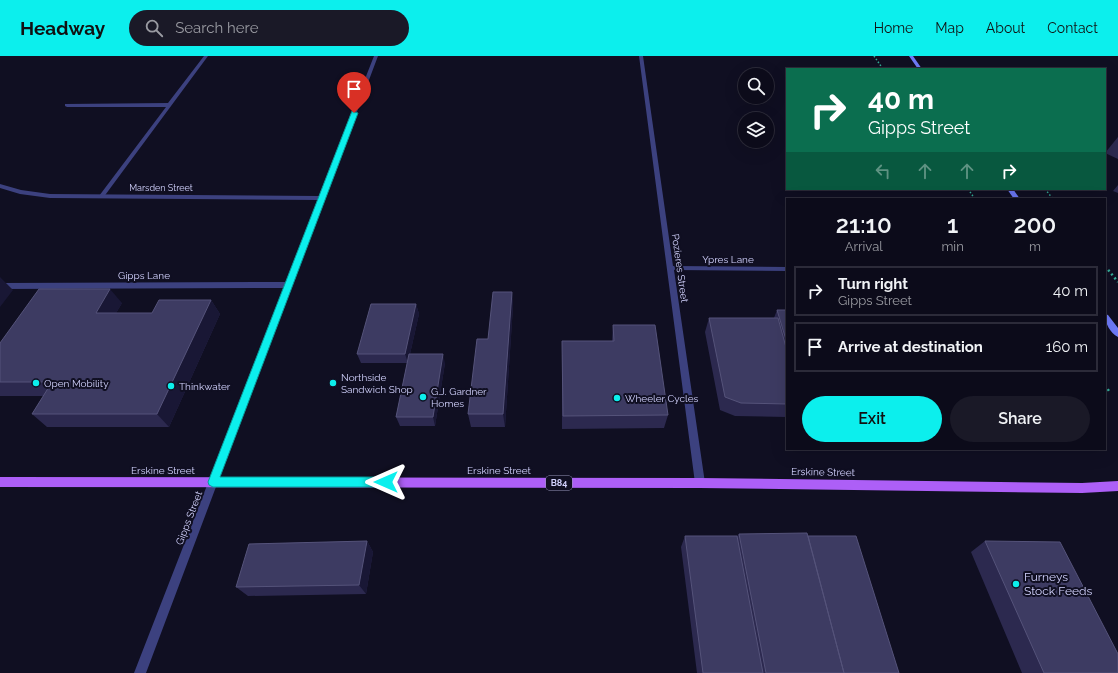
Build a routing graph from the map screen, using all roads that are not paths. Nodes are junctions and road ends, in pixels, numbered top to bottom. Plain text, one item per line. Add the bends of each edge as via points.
1 (206, 56) edge
2 (376, 56) edge
3 (641, 56) edge
4 (911, 56) edge
5 (919, 68) edge
6 (67, 105) dead end
7 (170, 105) junction
8 (0, 186) edge
9 (101, 197) junction
10 (322, 198) junction
11 (670, 268) junction
12 (786, 269) edge
13 (289, 285) junction
14 (0, 286) edge
15 (1106, 318) edge
16 (1118, 334) edge
17 (0, 482) edge
18 (213, 482) junction
19 (700, 483) junction
20 (1118, 486) edge
21 (140, 673) edge

1 - 7 street
2 - 10 street, Gipps Street
3 - 11 street, Pozieres Street
4 - 5 street
6 - 7 street
7 - 9 street
8 - 9 street, Marsden Street via 50,196
9 - 10 street, Marsden Street
10 - 13 street, Gipps Street
11 - 12 street, Ypres Lane
11 - 19 street, Pozieres Street
13 - 14 street, Gipps Lane
13 - 18 street, Gipps Street
15 - 16 street
17 - 18 main road, Erskine Street / B84
18 - 19 main road, Erskine Street / B84
18 - 21 street, Gipps Street
19 - 20 main road, Erskine Street / B84 via 1082,488

